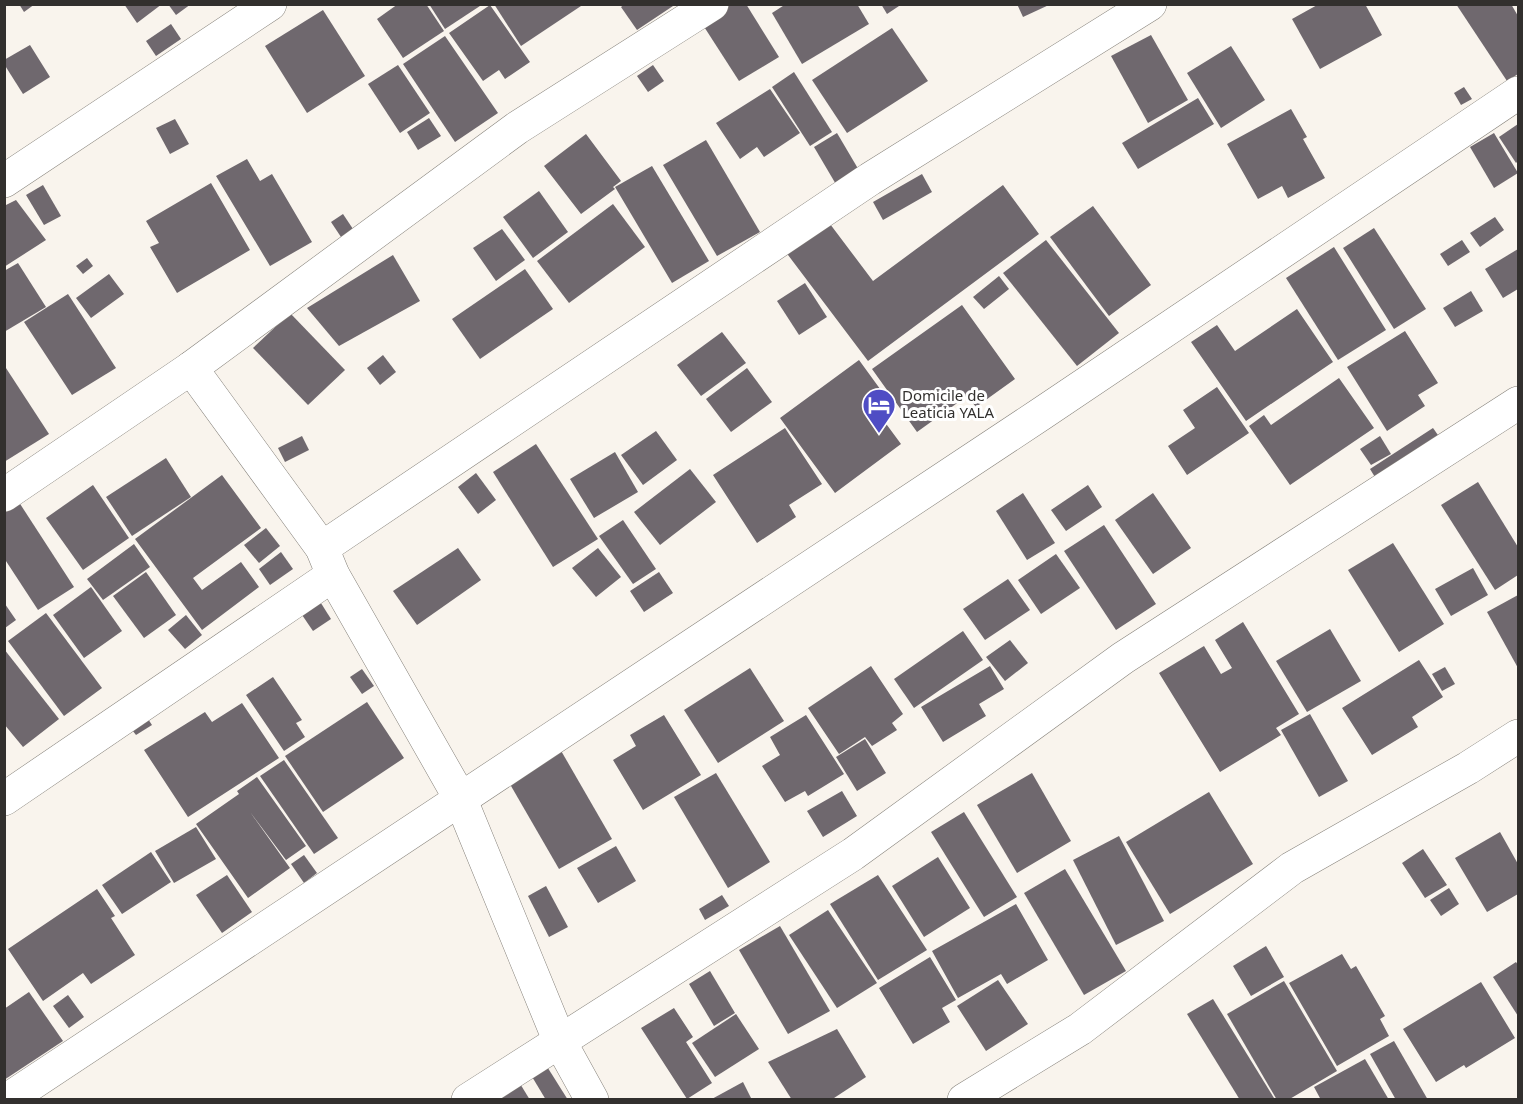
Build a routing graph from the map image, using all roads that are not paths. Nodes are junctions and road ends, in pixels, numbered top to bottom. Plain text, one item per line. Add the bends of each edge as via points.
1 (270, 4) edge
2 (712, 4) edge
3 (1150, 4) edge
4 (1518, 93) edge
5 (4, 181) edge
6 (191, 368) junction
7 (1518, 403) edge
8 (4, 495) edge
9 (328, 562) junction
10 (1518, 736) edge
11 (460, 798) junction
12 (4, 799) edge
13 (560, 1042) junction
14 (7, 1100) edge
15 (468, 1100) edge
16 (592, 1100) edge
17 (964, 1100) edge

1 - 5 street
2 - 6 street via 517,128
3 - 9 street via 870,179
4 - 11 street
6 - 8 street
6 - 9 street
7 - 13 street via 1123,658 853,854
9 - 11 street
9 - 12 street
10 - 17 street via 1292,868 1080,1029
11 - 13 street
11 - 14 street
13 - 15 street
13 - 16 street

